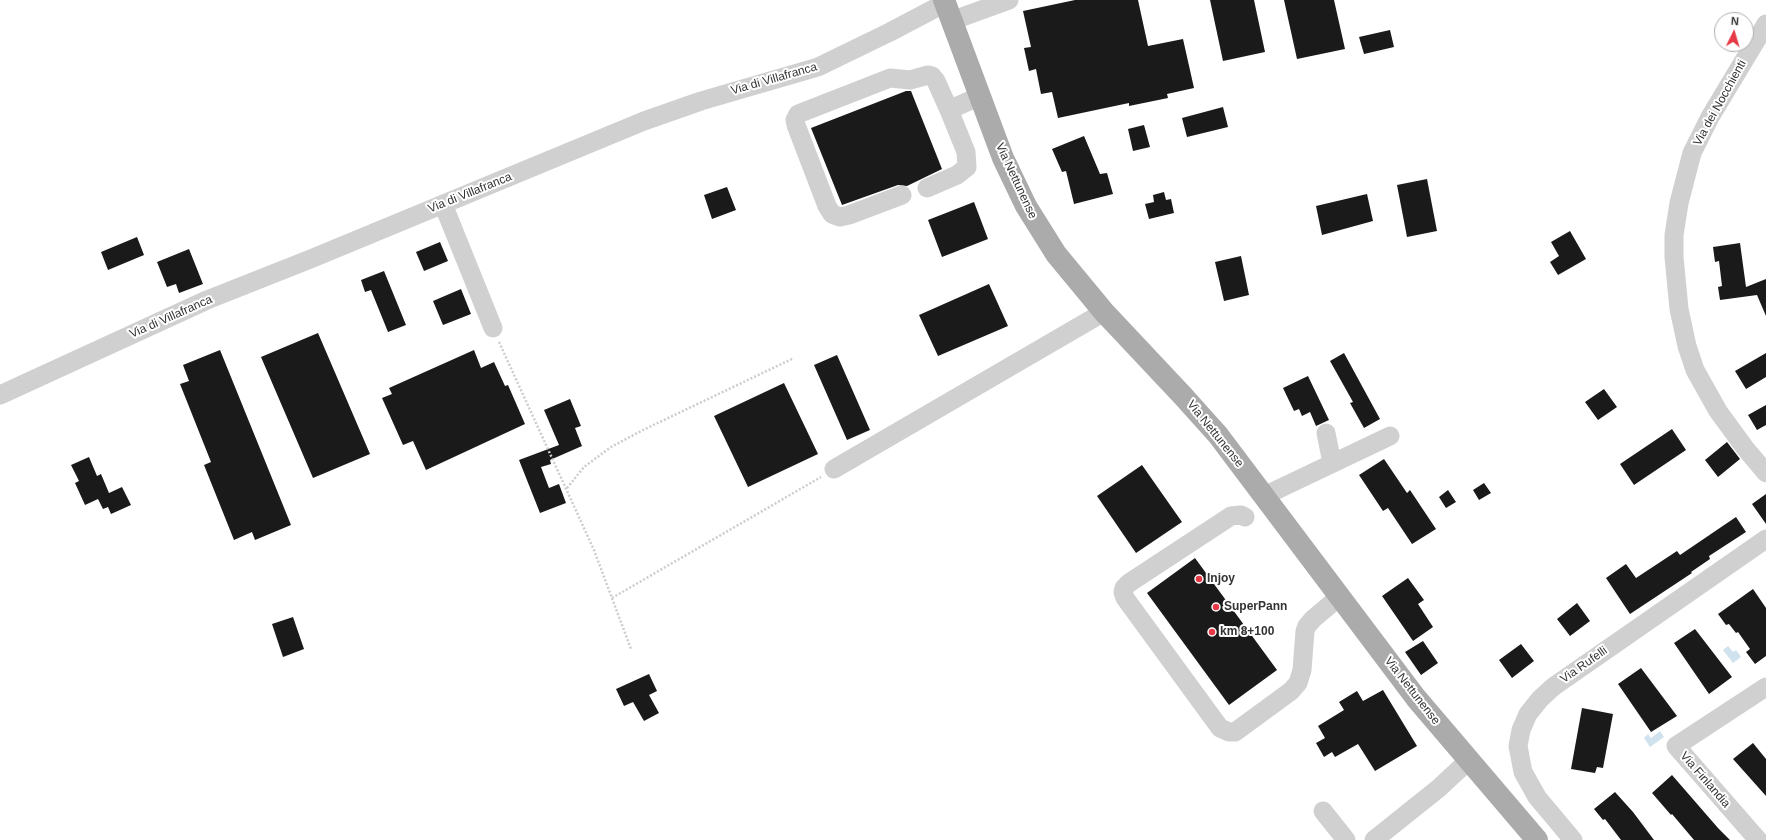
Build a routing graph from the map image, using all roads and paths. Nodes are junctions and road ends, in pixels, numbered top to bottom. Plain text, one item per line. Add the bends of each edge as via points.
1 (1009, 0) edge
2 (947, 8) edge
3 (1766, 24) edge
4 (980, 96) junction
5 (949, 110) junction
6 (927, 188) dead end
7 (902, 195) dead end
8 (443, 204) junction
9 (1104, 312) junction
10 (493, 328) joint
11 (794, 358) dead end
12 (0, 395) edge
13 (1326, 433) dead end
14 (1390, 436) dead end
15 (1332, 463) junction
16 (834, 469) joint
17 (1766, 473) edge
18 (566, 488) junction
19 (1264, 496) junction
20 (1245, 517) dead end
21 (1766, 539) edge
22 (1340, 597) junction
23 (612, 598) junction
24 (631, 649) dead end
25 (1766, 687) edge
26 (1469, 760) junction
27 (1323, 811) dead end
28 (1346, 840) edge
29 (1374, 840) edge
30 (1537, 840) edge
31 (1573, 840) edge
32 (1758, 840) edge

1 - 2 street, Via di Villafranca
2 - 4 main road, Via Nettunense
2 - 8 street, Via di Villafranca via 818,67 659,115
3 - 17 street, Via dei Nocchienti via 1707,122 1692,153 1679,203 1674,257 1679,309 1695,370 1726,423
4 - 5 street
4 - 9 main road, Via Nettunense via 1003,158 1036,223 1066,269
5 - 6 street via 966,152 967,167 957,175
5 - 7 street via 934,78 928,75 910,80 885,79 801,112 796,117 796,125 832,214 840,217 849,215
8 - 10 street
8 - 12 street, Via di Villafranca via 207,300
9 - 16 street
9 - 19 main road, Via Nettunense via 1209,424
10 - 18 path
11 - 18 path via 618,444 584,467
13 - 15 street
14 - 15 street
15 - 19 street
16 - 23 path
18 - 23 path
19 - 22 main road, Via Nettunense
20 - 22 street via 1231,516 1129,583 1123,592 1220,728 1235,732 1298,683 1307,626
21 - 31 street, Via Rufelli via 1553,687 1528,714 1518,746 1523,772 1537,798
22 - 26 main road, Via Nettunense via 1416,698
23 - 24 path
25 - 32 street, Via Finlandia via 1676,746
26 - 29 street via 1439,788
26 - 30 main road, Via Nettunense
27 - 28 street

